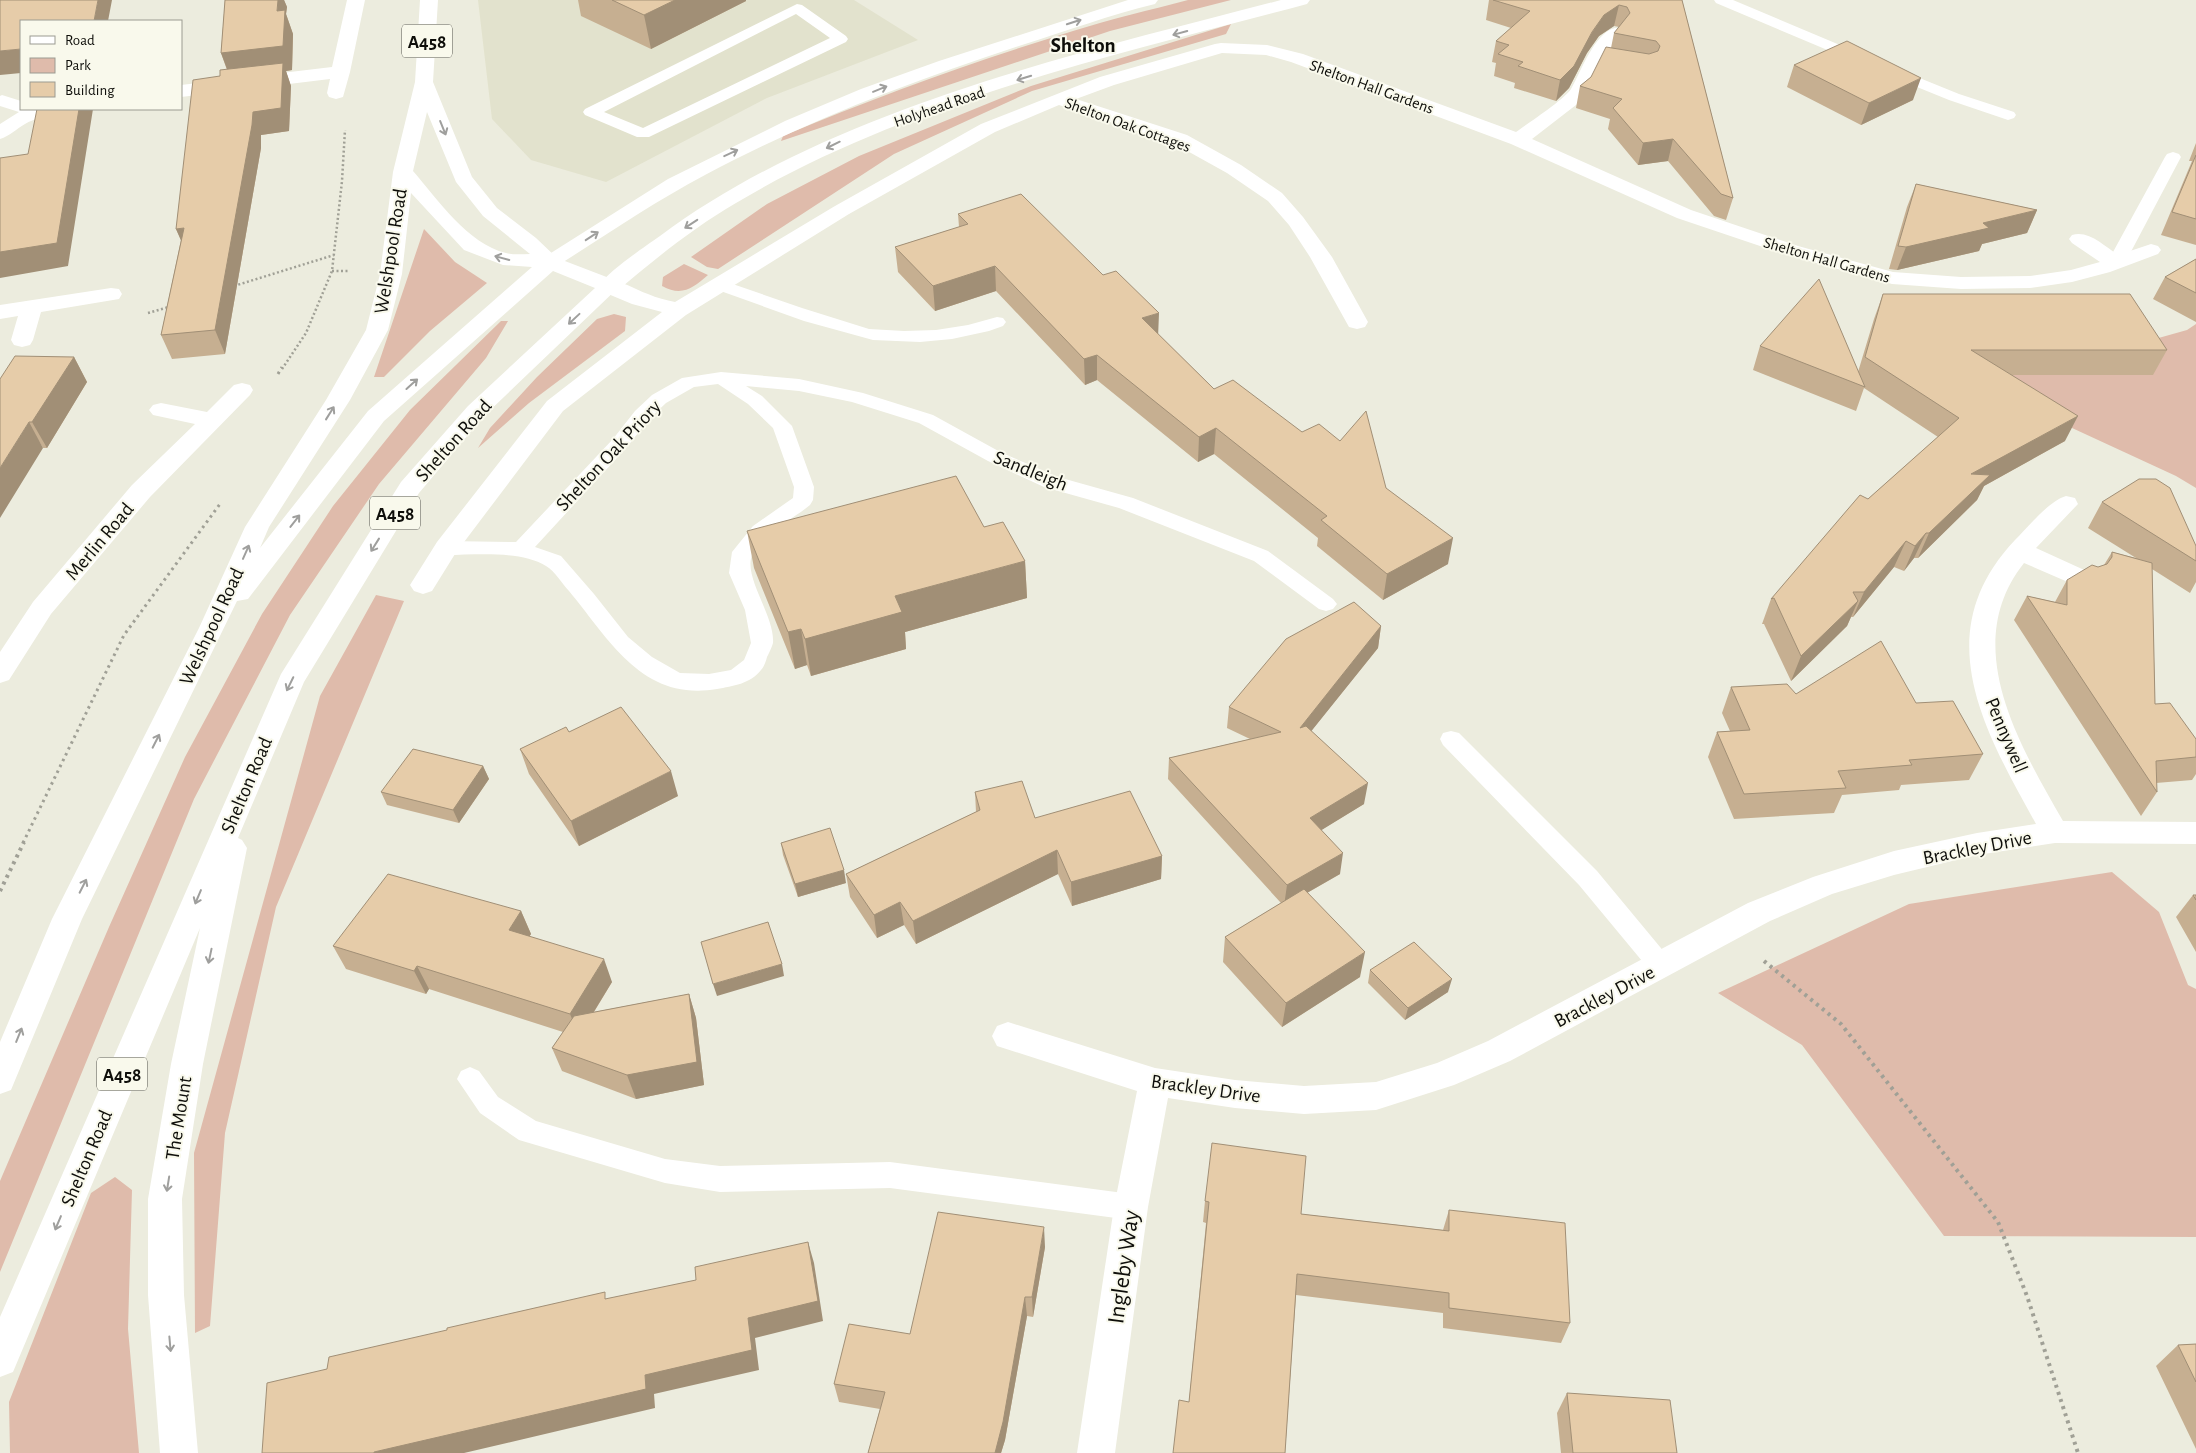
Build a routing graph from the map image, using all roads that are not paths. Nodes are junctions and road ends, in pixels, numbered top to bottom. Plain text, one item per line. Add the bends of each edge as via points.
1 (356, 0) edge
2 (429, 0) edge
3 (1149, 0) edge
4 (1301, 0) edge
5 (1721, 0) edge
6 (798, 4) edge
7 (1615, 33) edge
8 (341, 72) junction
9 (424, 82) junction
10 (182, 91) edge
11 (336, 93) road end
12 (1058, 99) junction
13 (2, 101) dead end
14 (20, 106) edge
15 (31, 110) edge
16 (2008, 115) dead end
17 (0, 133) edge
18 (1518, 140) junction
19 (2173, 157) dead end
20 (403, 172) junction
21 (2080, 239) dead end
22 (2151, 250) dead end
23 (550, 262) junction
24 (2116, 263) junction
25 (609, 286) junction
26 (722, 286) junction
27 (111, 294) road end
28 (31, 307) junction
29 (678, 310) junction
30 (0, 312) edge
31 (997, 322) dead end
32 (1357, 322) dead end
33 (22, 340) dead end
34 (722, 378) junction
35 (242, 390) road end
36 (161, 410) dead end
37 (212, 420) junction
38 (2066, 504) dead end
39 (446, 548) junction
40 (521, 549) junction
41 (2020, 551) junction
42 (2084, 580) edge
43 (423, 585) dead end
44 (1326, 604) dead end
45 (212, 628) junction
46 (0, 673) edge
47 (1451, 739) dead end
48 (245, 788) junction
49 (2055, 832) junction
50 (2196, 833) edge
51 (1661, 966) junction
52 (1008, 1036) dead end
53 (470, 1079) dead end
54 (0, 1080) edge
55 (1154, 1082) junction
56 (1131, 1207) junction
57 (0, 1359) edge
58 (179, 1453) edge
59 (1096, 1453) edge

1 - 8 main road
2 - 9 main road, Welshpool Road / A458
23 -> 3 main road, Holyhead Road via 716,160 826,110 977,53
4 -> 25 main road, Holyhead Road via 1107,52 921,111 843,140 744,189 666,240
5 - 16 lane via 1954,97
6 - 6 lane via 841,38 644,134 591,112
7 - 18 main road via 1602,61 1578,94
8 - 10 main road
8 - 11 main road
9 - 20 main road, Welshpool Road / A458
9 -> 23 main road, Welshpool Road / A458 via 463,178 490,212
12 - 18 main road, Shelton Hall Gardens via 1221,48 1267,50
12 - 26 main road, Shelton Hall Gardens via 971,138 842,210
12 - 32 main road, Shelton Oak Cottages via 1180,139 1234,169 1275,197 1321,257
13 - 14 main road
15 - 17 main road
18 - 24 main road, Shelton Hall Gardens via 1684,214 1791,250 1892,278 1961,283 2030,282 2072,276
19 - 24 lane
23 -> 20 main road, Welshpool Road / A458 via 503,260 471,246
45 -> 20 main road, Welshpool Road / A458 via 258,527 338,400 377,330 391,274
21 - 24 main road
22 - 24 main road, Shelton Hall Gardens
23 - 25 main road, Welshpool Road / A458
45 -> 23 main road, A458 via 376,416
25 - 29 main road, Welshpool Road
25 -> 48 main road, Shelton Road / A458 via 476,411 410,488 291,681
26 - 29 main road, Shelton Hall Gardens
26 - 31 lane via 803,316 872,335 952,333
27 - 28 main road
28 - 30 main road
28 - 33 main road
29 - 39 main road, Shelton Hall Gardens via 556,406
34 - 40 lane, Shelton Oak Priory via 690,382 659,399
34 - 40 lane via 755,400 782,426 804,487 803,500 760,531 742,552 739,573 756,610 762,643 753,665 737,677 709,682 676,681 644,663 620,642 554,561
34 - 44 lane, Sandleigh via 799,385 856,397 926,420 1051,482 1126,503 1261,556
35 - 37 main road, Merlin Road
36 - 37 main road
37 - 46 main road, Merlin Road via 141,491 42,608
38 - 41 main road, Pennywell
39 - 40 lane
39 - 43 main road, Shelton Hall Gardens
41 - 42 main road
41 - 49 main road, Pennywell via 2000,578 1984,616 1982,652 1987,690 2004,740
54 -> 45 main road, Welshpool Road / A458 via 66,919
47 - 51 lane via 1588,878
48 -> 57 main road, Shelton Road / A458
48 -> 58 main road, The Mount / A458 via 187,1064 166,1199 166,1295
49 - 50 main road, Brackley Drive
49 - 51 main road, Brackley Drive via 1977,844 1894,863 1823,885 1759,912
51 - 55 main road, Brackley Drive via 1499,1051 1443,1075 1376,1096 1304,1100
52 - 55 main road, Brackley Drive
53 - 56 lane via 489,1105 529,1130 665,1172 720,1178 890,1175
55 - 56 main road, Ingleby Way
56 - 59 main road, Ingleby Way

